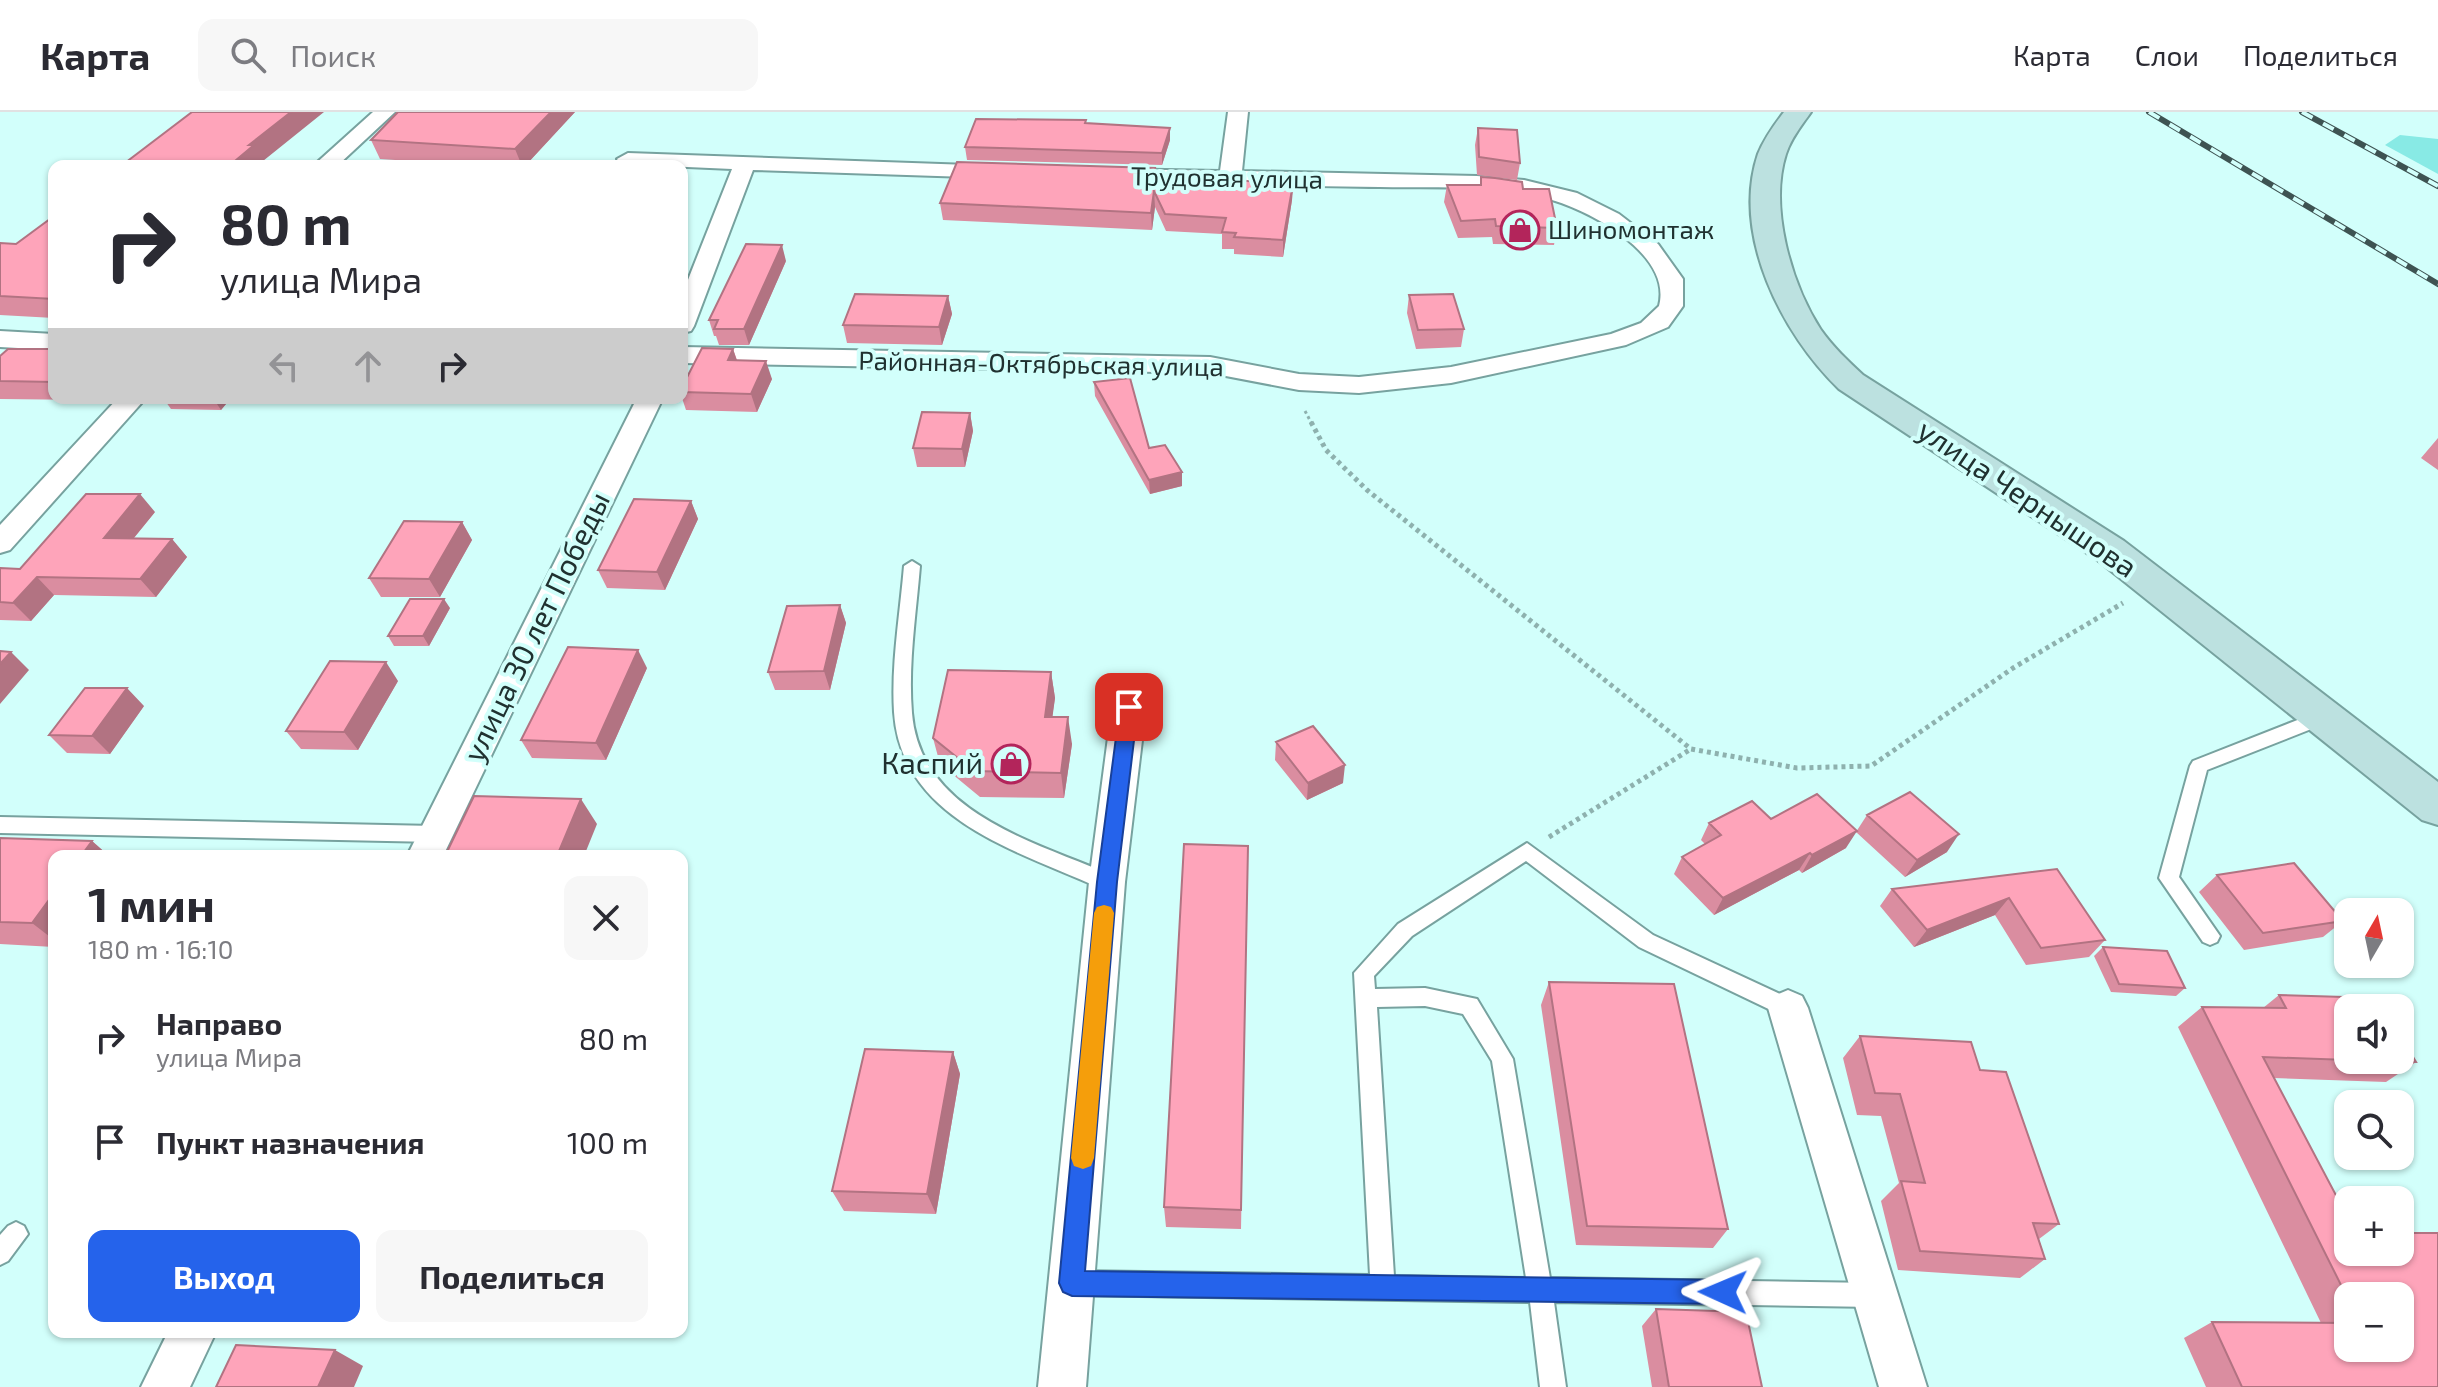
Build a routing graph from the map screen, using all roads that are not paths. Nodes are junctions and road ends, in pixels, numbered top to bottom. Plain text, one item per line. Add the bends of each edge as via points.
1 (385, 112) edge
2 (1238, 112) edge
3 (1798, 112) edge
4 (628, 159) dead end
5 (331, 160) edge
6 (657, 160) edge
7 (688, 161) edge
8 (745, 163) junction
9 (1018, 173) edge
10 (1094, 175) edge
11 (1230, 178) junction
12 (688, 310) edge
13 (0, 339) edge
14 (48, 342) edge
15 (1588, 346) joint
16 (688, 355) edge
17 (127, 404) edge
18 (647, 404) edge
19 (0, 543) edge
20 (912, 566) dead end
21 (1129, 707) dead end
22 (2323, 717) junction
23 (2438, 807) edge
24 (0, 825) edge
25 (430, 845) edge
26 (1107, 882) junction
27 (2210, 936) dead end
28 (1365, 998) junction
29 (1788, 1008) joint
30 (16, 1234) dead end
31 (0, 1253) edge
32 (1072, 1283) junction
33 (1540, 1288) junction
34 (1383, 1289) junction
35 (1875, 1295) junction
36 (190, 1338) edge
37 (165, 1387) edge
38 (1062, 1387) edge
39 (1553, 1387) edge
40 (1903, 1387) edge

1 - 5 street
2 - 11 street
3 - 22 main road, улица Чернышова via 1771,156 1768,204 1785,293 1822,355 1851,382 2071,522
4 - 6 street
7 - 8 street
8 - 9 street
8 - 12 street
10 - 11 street, Трудовая улица
11 - 15 street, Трудовая улица via 1492,185 1586,205 1653,253 1672,281 1674,294 1662,320
13 - 14 street
15 - 16 street, Районная-Октябрьская улица via 1358,385 1298,382 1210,365
17 - 19 street
18 - 25 street, улица 30 лет Победы
20 - 26 lane via 903,712 908,745 926,779 952,806
21 - 26 street
22 - 23 main road, улица Чернышова
22 - 27 lane via 2199,766 2169,878
24 - 25 lane
26 - 32 street
28 - 29 lane via 1364,973 1405,930 1527,851 1646,941
28 - 33 lane via 1425,997 1470,1006 1502,1059
28 - 34 lane
29 - 35 street
30 - 31 lane
32 - 34 lane
32 - 38 street
33 - 34 lane
33 - 35 lane
33 - 39 lane
35 - 40 street
36 - 37 street

